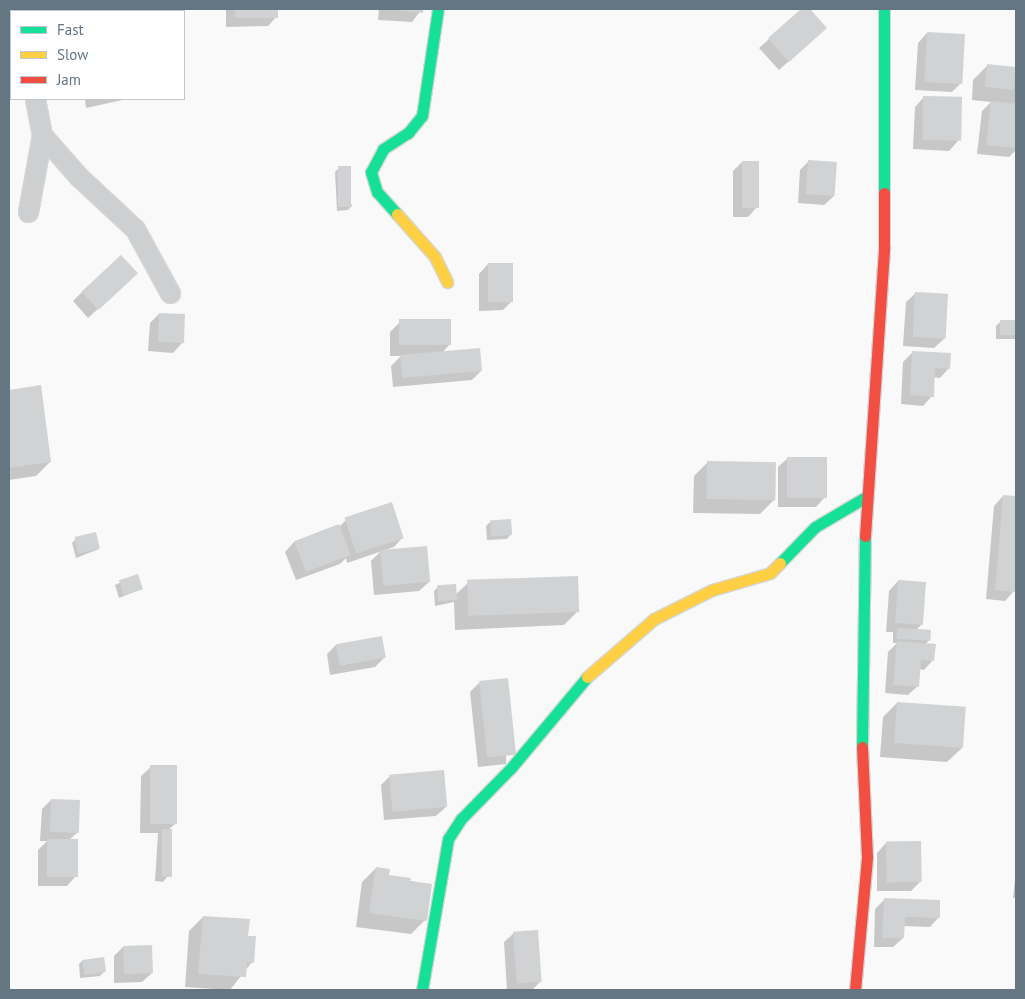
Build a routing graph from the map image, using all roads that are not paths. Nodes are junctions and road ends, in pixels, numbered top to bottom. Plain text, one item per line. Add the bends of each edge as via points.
1 (438, 9) edge
2 (884, 9) edge
3 (35, 100) edge
4 (42, 135) junction
5 (28, 212) dead end
6 (447, 282) dead end
7 (170, 294) dead end
8 (866, 497) junction
9 (422, 990) edge
10 (855, 990) edge

1 - 6 street via 422,116 408,133 383,149 371,172 377,192 435,257
2 - 8 street via 884,247
3 - 4 street
4 - 5 street
4 - 7 street via 78,176 135,229
8 - 9 street via 815,527 770,573 712,590 654,619 576,685 511,768 461,819 448,839
8 - 10 street via 862,725 867,857

